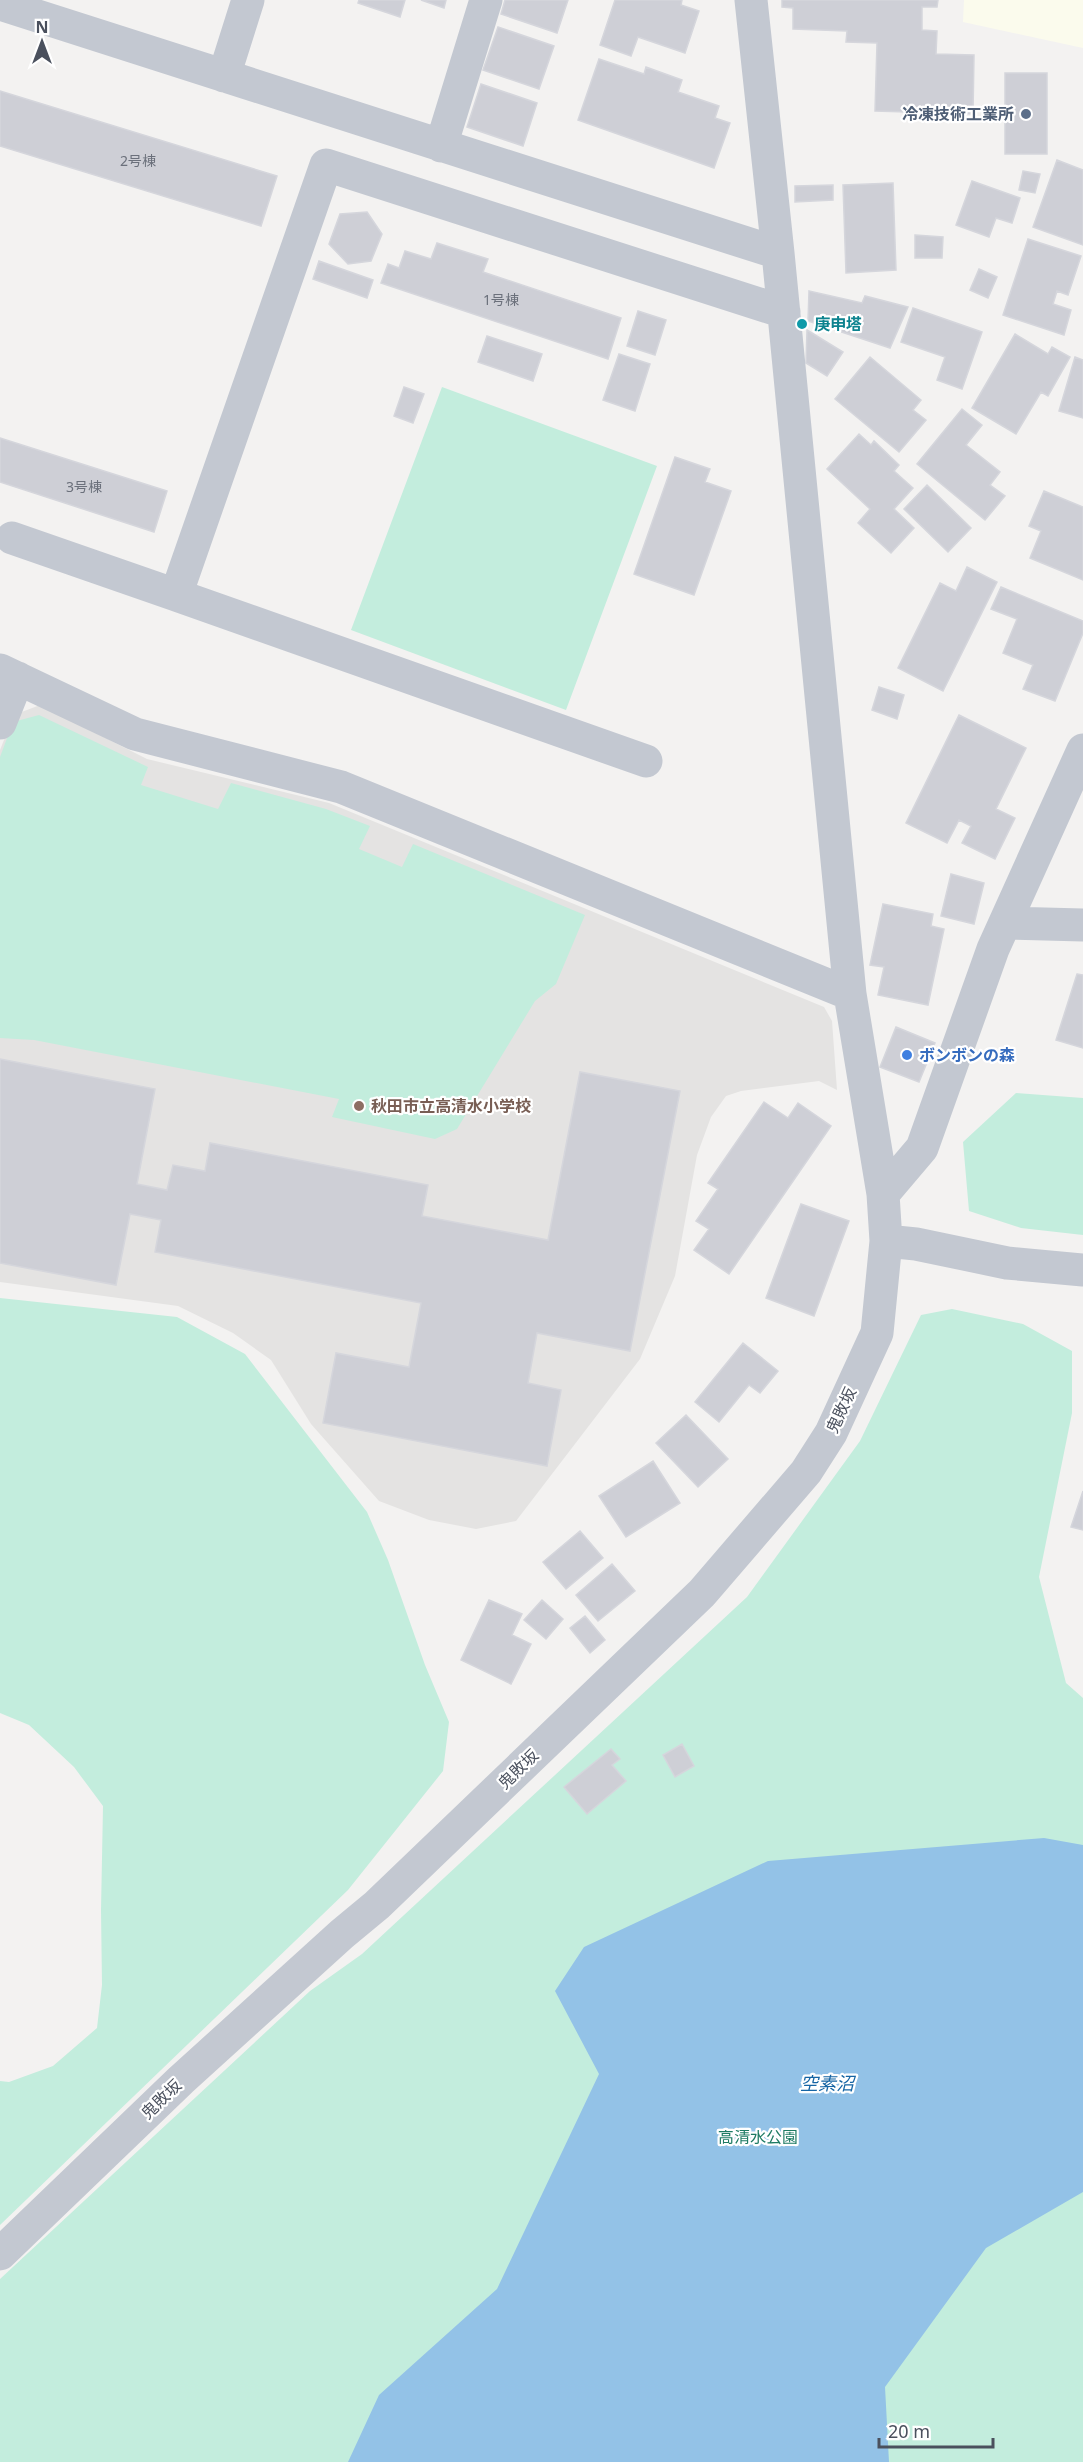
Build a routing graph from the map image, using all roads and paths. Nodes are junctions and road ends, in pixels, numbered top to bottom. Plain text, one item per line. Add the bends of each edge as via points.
1 (248, 0) edge
2 (486, 0) edge
3 (751, 0) edge
4 (0, 4) edge
5 (224, 76) junction
6 (441, 146) junction
7 (778, 253) junction
8 (784, 312) junction
9 (12, 538) dead end
10 (176, 595) junction
11 (9, 674) edge
12 (0, 723) edge
13 (1083, 750) edge
14 (646, 760) dead end
15 (1005, 923) junction
16 (1083, 925) edge
17 (850, 994) junction
18 (883, 1194) junction
19 (886, 1241) junction
20 (1083, 1270) edge
21 (0, 2254) edge

1 - 5 street
2 - 6 street
3 - 7 street, 鬼敗坂
4 - 5 street
5 - 6 street
6 - 7 street
7 - 8 street, 鬼敗坂
8 - 10 street via 326,165
8 - 17 street, 鬼敗坂
9 - 10 street
10 - 14 street
11 - 12 street
11 - 17 street via 135,734 340,787
13 - 15 street
15 - 16 street
15 - 18 street via 922,1148
17 - 18 street, 鬼敗坂
18 - 19 street, 鬼敗坂
19 - 20 street via 1007,1263
19 - 21 street, 鬼敗坂 via 877,1333 831,1432 806,1472 702,1593 377,1905 189,2073

